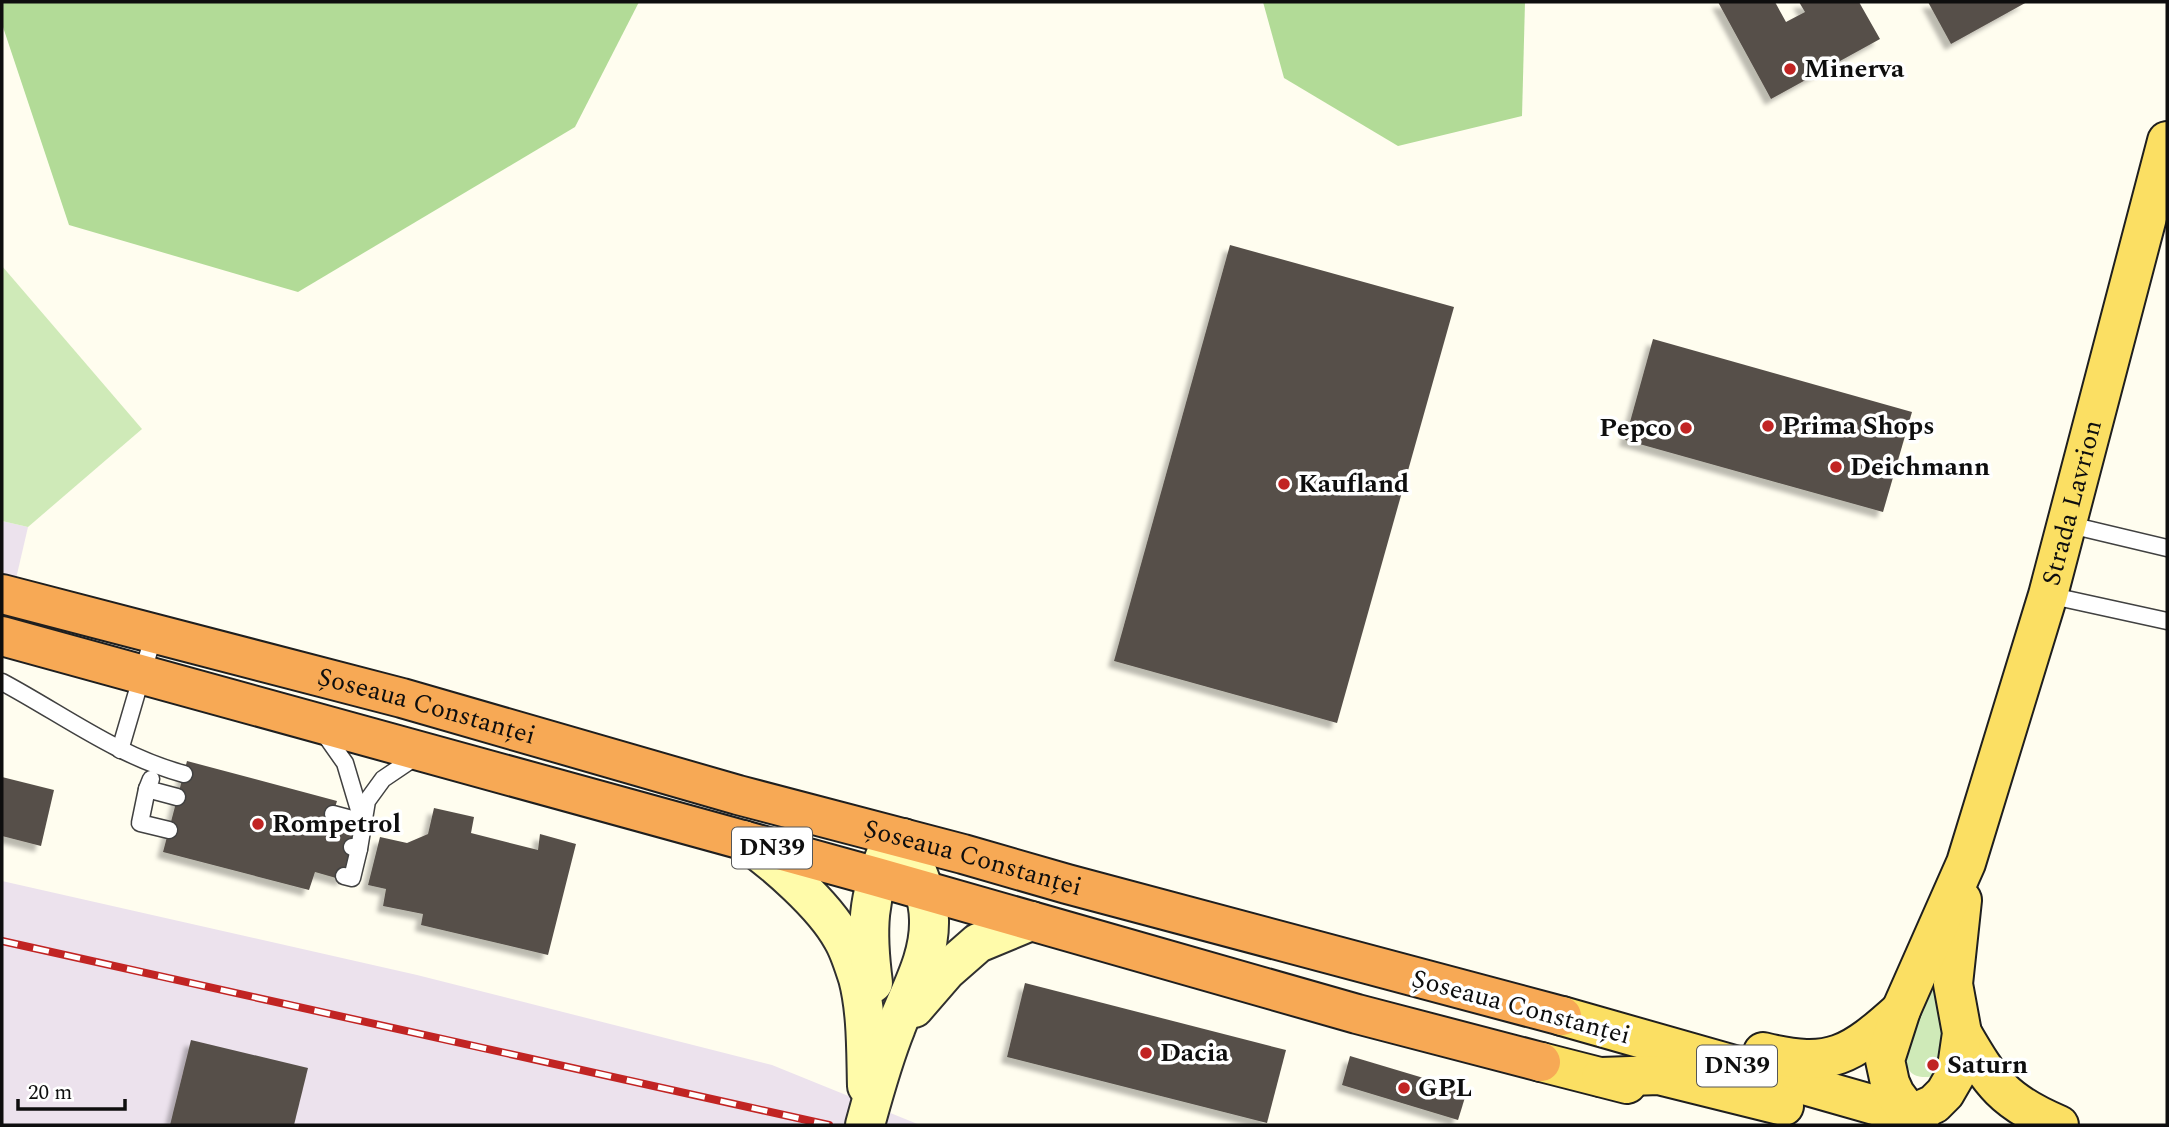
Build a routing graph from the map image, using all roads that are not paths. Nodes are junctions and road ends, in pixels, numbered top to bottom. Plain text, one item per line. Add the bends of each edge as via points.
1 (2167, 141) edge
2 (2066, 524) junction
3 (2167, 548) edge
4 (2, 594) edge
5 (2048, 595) junction
6 (2167, 621) edge
7 (154, 634) junction
8 (2, 636) edge
9 (144, 675) junction
10 (2, 682) edge
11 (316, 722) junction
12 (120, 750) junction
13 (424, 752) junction
14 (154, 766) junction
15 (184, 774) dead end
16 (148, 789) junction
17 (177, 797) dead end
18 (333, 814) dead end
19 (363, 822) junction
20 (169, 830) dead end
21 (899, 837) junction
22 (743, 840) junction
23 (1966, 863) junction
24 (344, 876) dead end
25 (877, 877) junction
26 (923, 891) junction
27 (1031, 921) junction
28 (1901, 1010) junction
29 (1562, 1016) junction
30 (1962, 1033) junction
31 (887, 1052) junction
32 (1541, 1062) joint
33 (1601, 1077) junction
34 (865, 1113) edge
35 (1918, 1123) edge
36 (1797, 1125) edge
37 (1861, 1125) edge
38 (2059, 1125) edge

1 - 2 main road, Strada Lavrion
2 - 3 lane
2 - 5 main road, Strada Lavrion
4 - 7 highway, Șoseaua Constanței / DN39
5 - 6 lane
5 - 23 main road, Strada Lavrion
7 - 9 lane
7 - 21 highway, Șoseaua Constanței / DN39
8 - 9 highway, Șoseaua Constanței / DN39
9 - 11 highway, Șoseaua Constanței / DN39
9 - 12 lane
10 - 12 lane
11 - 13 highway, Șoseaua Constanței / DN39
11 - 19 lane via 345,764
12 - 14 lane
13 - 19 lane via 383,779 367,801
13 - 22 highway, Șoseaua Constanței / DN39
14 - 15 lane
14 - 16 lane
16 - 17 lane
16 - 20 lane via 140,823
18 - 19 lane
19 - 24 lane via 352,878
21 - 25 street
21 - 26 street
21 - 29 highway, Șoseaua Constanței / DN39
22 - 25 highway, Șoseaua Constanței / DN39
22 - 34 street via 821,910 842,938 858,979 865,1028
23 - 28 main road
23 - 30 main road via 1953,984
25 - 26 highway, Șoseaua Constanței / DN39
25 - 34 street via 869,915 875,997
26 - 27 highway, Șoseaua Constanței / DN39
26 - 31 street via 928,944
27 - 31 street via 978,943 946,971 920,999
27 - 32 highway, Șoseaua Constanței / DN39
28 - 29 main road via 1855,1048 1833,1058 1810,1060 1619,1016
28 - 35 main road via 1885,1060 1895,1094
29 - 35 main road, Șoseaua Constanței / DN39
30 - 35 main road via 1956,1074
30 - 38 main road via 2001,1092 2033,1115
31 - 34 street
32 - 33 main road, Șoseaua Constanței / DN39
33 - 36 main road, Șoseaua Constanței / DN39
33 - 37 main road via 1659,1075

